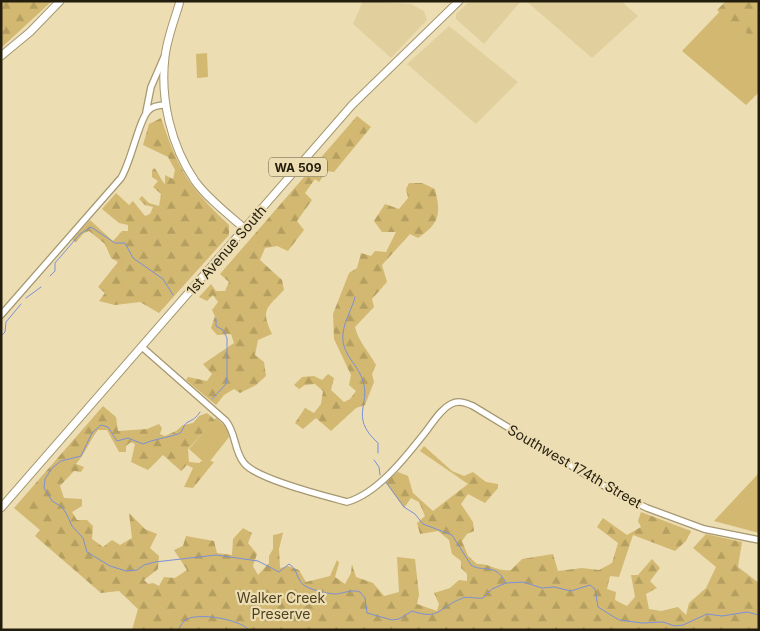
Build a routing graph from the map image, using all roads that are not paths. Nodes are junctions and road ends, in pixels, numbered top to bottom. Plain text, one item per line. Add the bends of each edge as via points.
1 (60, 1) edge
2 (180, 1) edge
3 (459, 1) edge
4 (165, 55) junction
5 (1, 56) edge
6 (166, 105) junction
7 (146, 113) junction
8 (245, 229) junction
9 (1, 315) edge
10 (142, 347) junction
11 (1, 508) edge
12 (759, 540) edge

1 - 5 main road
2 - 4 main road
3 - 8 main road, 1st Avenue South / WA 509 via 352,105
4 - 6 main road
4 - 7 street via 154,78
6 - 7 street via 152,107
6 - 8 main road via 178,148 196,182
7 - 9 street via 121,178
8 - 10 main road, 1st Avenue South
10 - 11 main road, 1st Avenue South
10 - 12 street, Southwest 174th Street via 226,421 246,466 255,472 348,502 366,493 392,471 442,412 453,403 466,402 616,493 647,508 704,529

